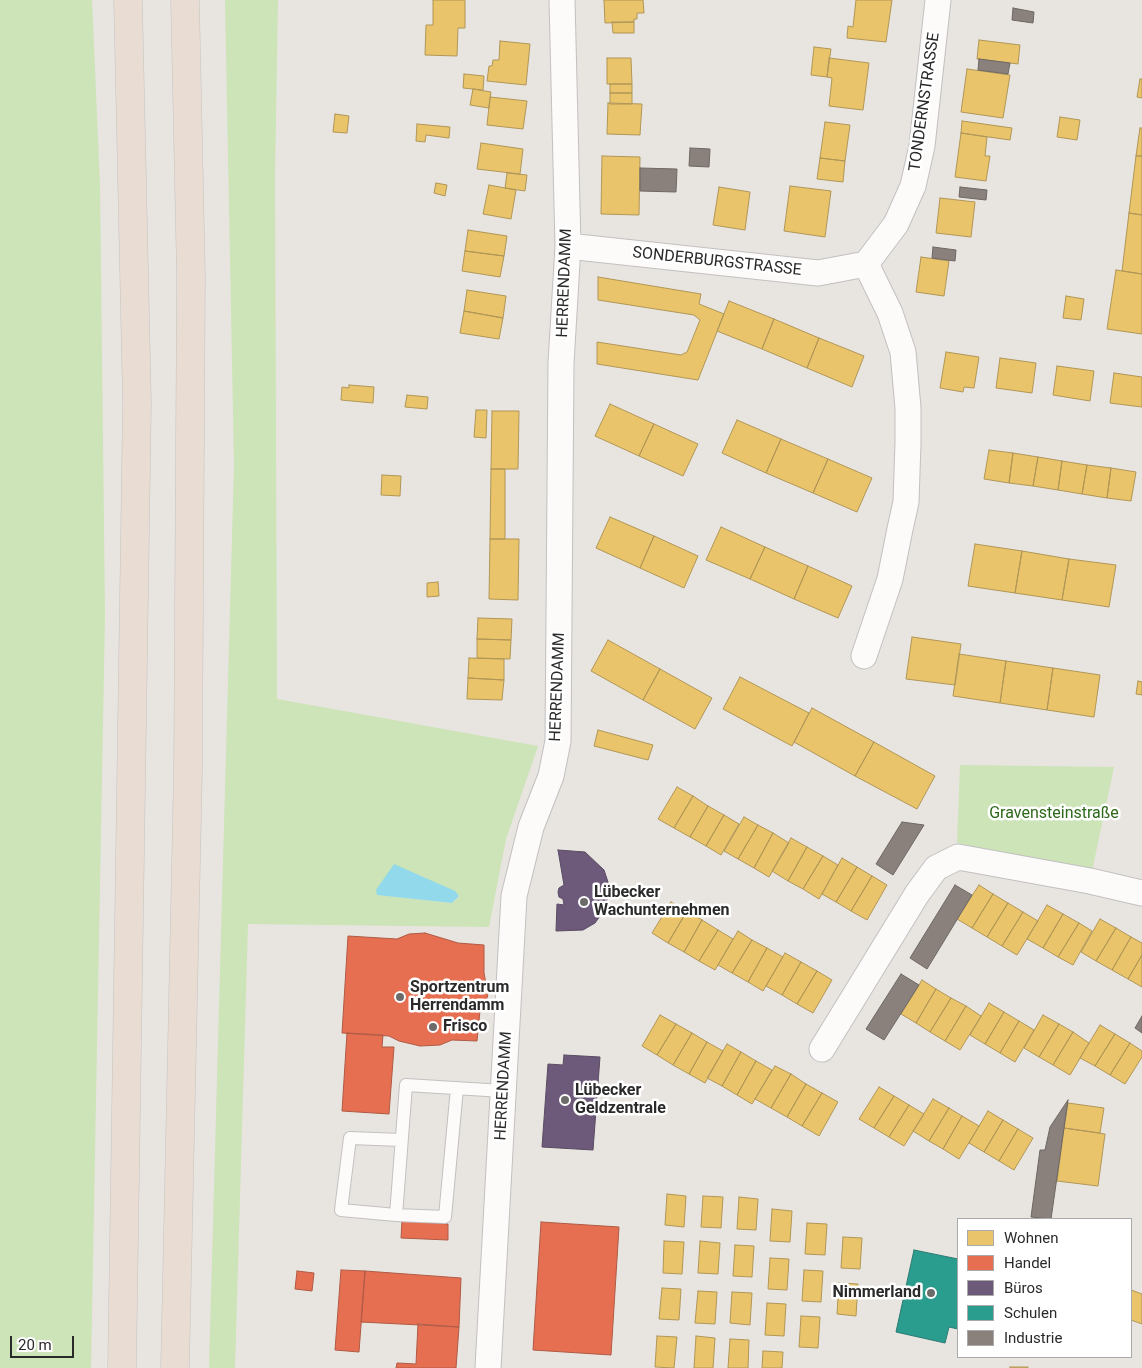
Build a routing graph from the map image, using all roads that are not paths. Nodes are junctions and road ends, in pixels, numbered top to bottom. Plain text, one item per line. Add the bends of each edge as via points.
1 (126, 0) edge
2 (185, 0) edge
3 (562, 0) edge
4 (938, 0) edge
5 (568, 246) junction
6 (866, 264) junction
7 (864, 656) dead end
8 (1142, 893) edge
9 (822, 1049) dead end
10 (457, 1088) junction
11 (503, 1091) junction
12 (401, 1140) junction
13 (396, 1215) junction
14 (122, 1368) edge
15 (175, 1368) edge
16 (488, 1368) edge

1 - 14 highway via 130,35 137,403
2 - 15 highway via 192,276 188,741
3 - 5 street, HERRENDAMM
4 - 6 street, TONDERNSTRASSE via 922,146 913,186 896,224
5 - 6 street, SONDERBURGSTRASSE via 818,273
5 - 11 street, HERRENDAMM via 561,363 558,741 551,776 531,827 514,896
6 - 7 street via 890,313 903,352 908,443 906,502 890,579
8 - 9 street via 958,857 936,868 917,894
10 - 11 lane
10 - 12 lane via 406,1085
10 - 13 lane via 445,1217
11 - 16 street, HERRENDAMM
12 - 13 lane
12 - 13 lane via 350,1138 341,1210

